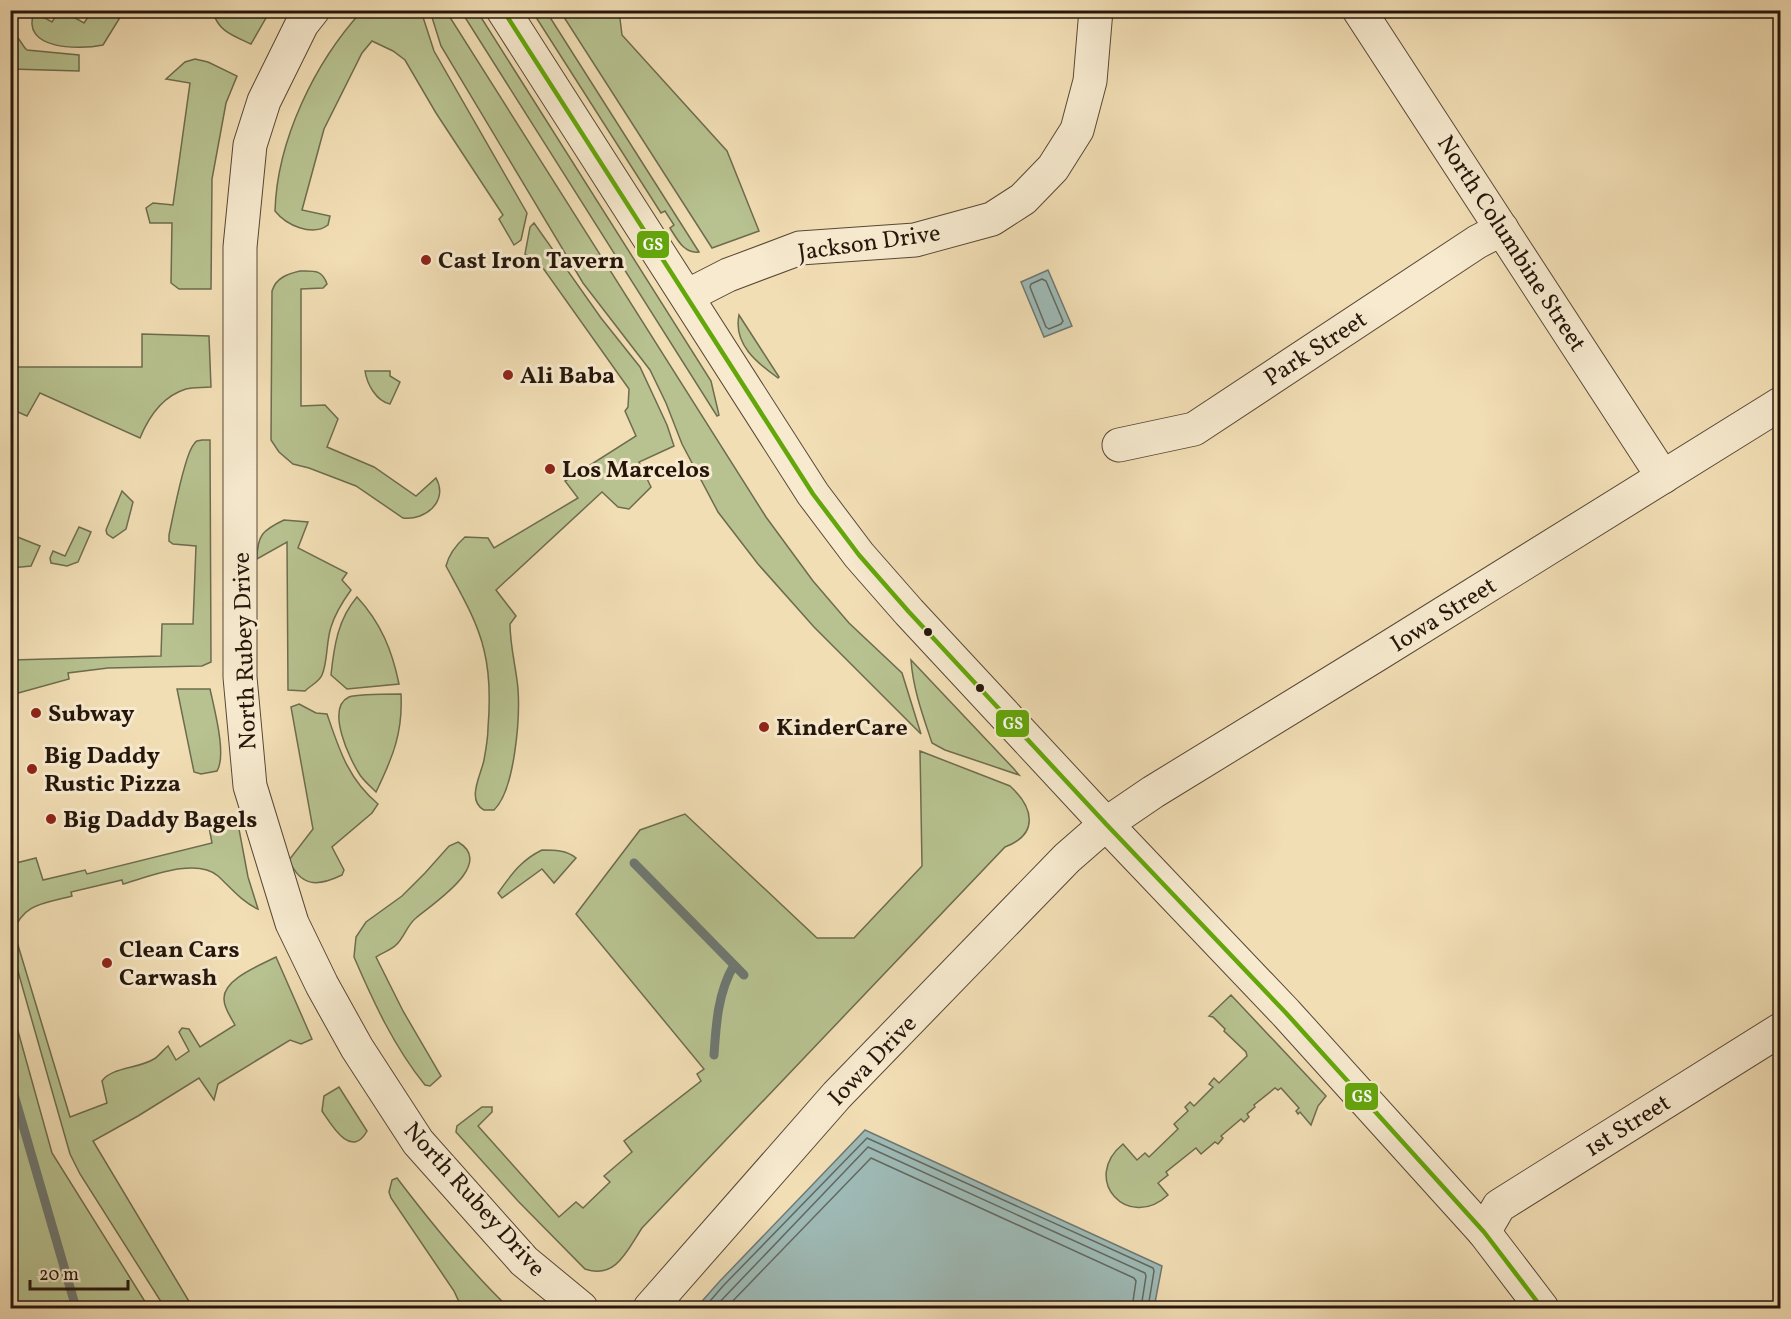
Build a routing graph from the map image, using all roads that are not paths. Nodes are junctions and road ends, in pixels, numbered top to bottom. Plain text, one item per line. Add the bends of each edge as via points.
1 (313, 10) edge
2 (503, 10) edge
3 (1096, 10) edge
4 (1359, 10) edge
5 (1503, 229) junction
6 (687, 296) junction
7 (1780, 404) edge
8 (1119, 446) dead end
9 (1663, 477) junction
10 (1106, 824) junction
11 (1780, 1030) edge
12 (1484, 1232) junction
13 (581, 1308) edge
14 (650, 1308) edge
15 (1542, 1308) edge

1 - 13 street, North Rubey Drive via 302,24 260,112 250,145 240,247 240,677 250,786 292,923 357,1048 418,1142 524,1260
2 - 6 street
3 - 6 street, Jackson Drive via 1090,81 1077,130 1053,168 1023,199 992,219 915,240 800,248 728,275
4 - 5 street, North Columbine Street
5 - 8 street, Park Street via 1476,242 1194,429
5 - 9 street, North Columbine Street
6 - 10 street via 813,494 859,555
7 - 9 street, Iowa Street
9 - 10 street, Iowa Street
10 - 12 street via 1286,1012
10 - 14 street, Iowa Drive via 1067,858 837,1095
11 - 12 street, 1st Street via 1499,1206
12 - 15 street

